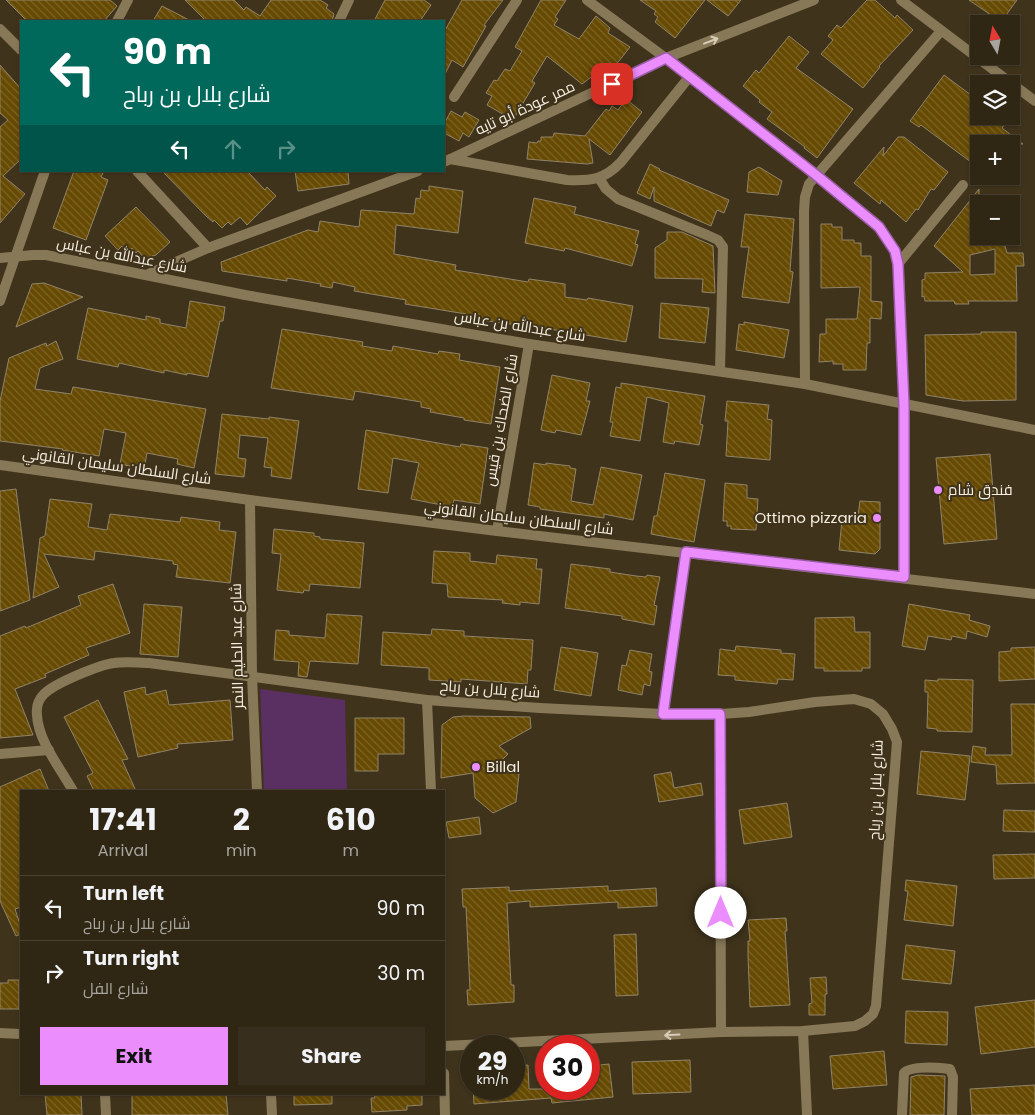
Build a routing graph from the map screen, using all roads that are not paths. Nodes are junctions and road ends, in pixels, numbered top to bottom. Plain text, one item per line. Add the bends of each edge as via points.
1 (128, 0) edge
2 (349, 0) edge
3 (517, 0) edge
4 (587, 0) edge
5 (814, 0) edge
6 (901, 0) edge
7 (118, 20) edge
8 (339, 20) edge
9 (0, 29) edge
10 (941, 31) junction
11 (20, 49) edge
12 (666, 58) junction
13 (690, 76) junction
14 (454, 97) dead end
15 (1035, 101) edge
16 (446, 160) edge
17 (45, 172) edge
18 (138, 172) edge
19 (415, 172) edge
20 (816, 175) junction
21 (599, 178) junction
22 (962, 185) dead end
23 (208, 248) junction
24 (16, 257) junction
25 (0, 258) edge
26 (898, 264) junction
27 (146, 275) junction
28 (0, 301) edge
29 (530, 344) junction
30 (720, 371) junction
31 (804, 384) junction
32 (904, 405) junction
33 (1035, 430) edge
34 (0, 465) edge
35 (250, 500) junction
36 (497, 531) junction
37 (686, 552) junction
38 (904, 577) junction
39 (1035, 594) edge
40 (252, 676) junction
41 (427, 700) junction
42 (663, 714) junction
43 (720, 714) junction
44 (49, 750) junction
45 (0, 754) edge
46 (72, 790) edge
47 (257, 790) edge
48 (431, 790) edge
49 (804, 1031) junction
50 (721, 1032) junction
51 (0, 1034) edge
52 (20, 1034) edge
53 (445, 1046) edge
54 (105, 1095) edge
55 (271, 1095) edge
56 (445, 1095) edge
57 (106, 1115) edge
58 (272, 1115) edge
59 (445, 1115) edge
60 (807, 1115) edge
61 (902, 1115) edge
62 (952, 1115) edge

1 - 7 street
2 - 8 street
3 - 14 street
4 - 12 street
12 -> 5 street, ممر عودة أبو تايه
6 - 10 street
9 - 11 street
10 - 15 street
10 - 20 street
12 - 13 street
12 - 16 street, ممر عودة أبو تايه
13 - 20 street
13 - 21 street via 621,162
16 - 21 street via 567,180
17 - 24 street
18 - 23 street
19 - 23 street
20 - 26 street via 879,227 895,251
20 - 31 street via 809,184 804,211
21 - 30 street via 618,199 718,240 723,247
22 - 26 street
23 - 27 street
24 - 25 street, شارع عبدالله بن عباس
24 - 27 street, شارع عبدالله بن عباس via 46,255
24 - 28 street
26 - 32 street
27 - 29 street, شارع عبدالله بن عباس
29 - 30 street, شارع عبدالله بن عباس
29 - 36 street, شارع الضحاك بن قيس
30 - 31 street, شارع عبدالله بن عباس
31 - 32 street, شارع عبدالله بن عباس
32 - 33 street, شارع عبدالله بن عباس
32 - 38 street
34 - 35 street, شارع السلطان سليمان القانوني
35 - 36 street, شارع السلطان سليمان القانوني
35 - 40 street, شارع عبد الحليم النمر
36 - 37 street, شارع السلطان سليمان القانوني
37 - 38 street, شارع السلطان سليمان القانوني
37 - 42 street
38 - 39 street, شارع السلطان سليمان القانوني
40 - 41 street, شارع بلال بن رباح
40 - 44 street, شارع بلال بن رباح via 149,663 114,663 93,669 45,693 37,704 38,725
40 - 47 street, شارع عبد الحليم النمر
41 - 42 street, شارع بلال بن رباح
41 - 48 street
42 - 43 street, شارع بلال بن رباح
43 - 49 street, شارع بلال بن رباح via 854,700 871,704 883,714 897,742 876,1006 873,1014 855,1026
43 - 50 street
44 - 45 street
44 - 46 street, شارع بلال بن رباح
49 - 50 street, شارع بلال بن رباح
49 - 60 street
50 -> 53 street, شارع بلال بن رباح
51 - 52 street
54 - 57 street
55 - 58 street
56 - 59 street
61 - 62 street via 904,1072 913,1068 950,1069

